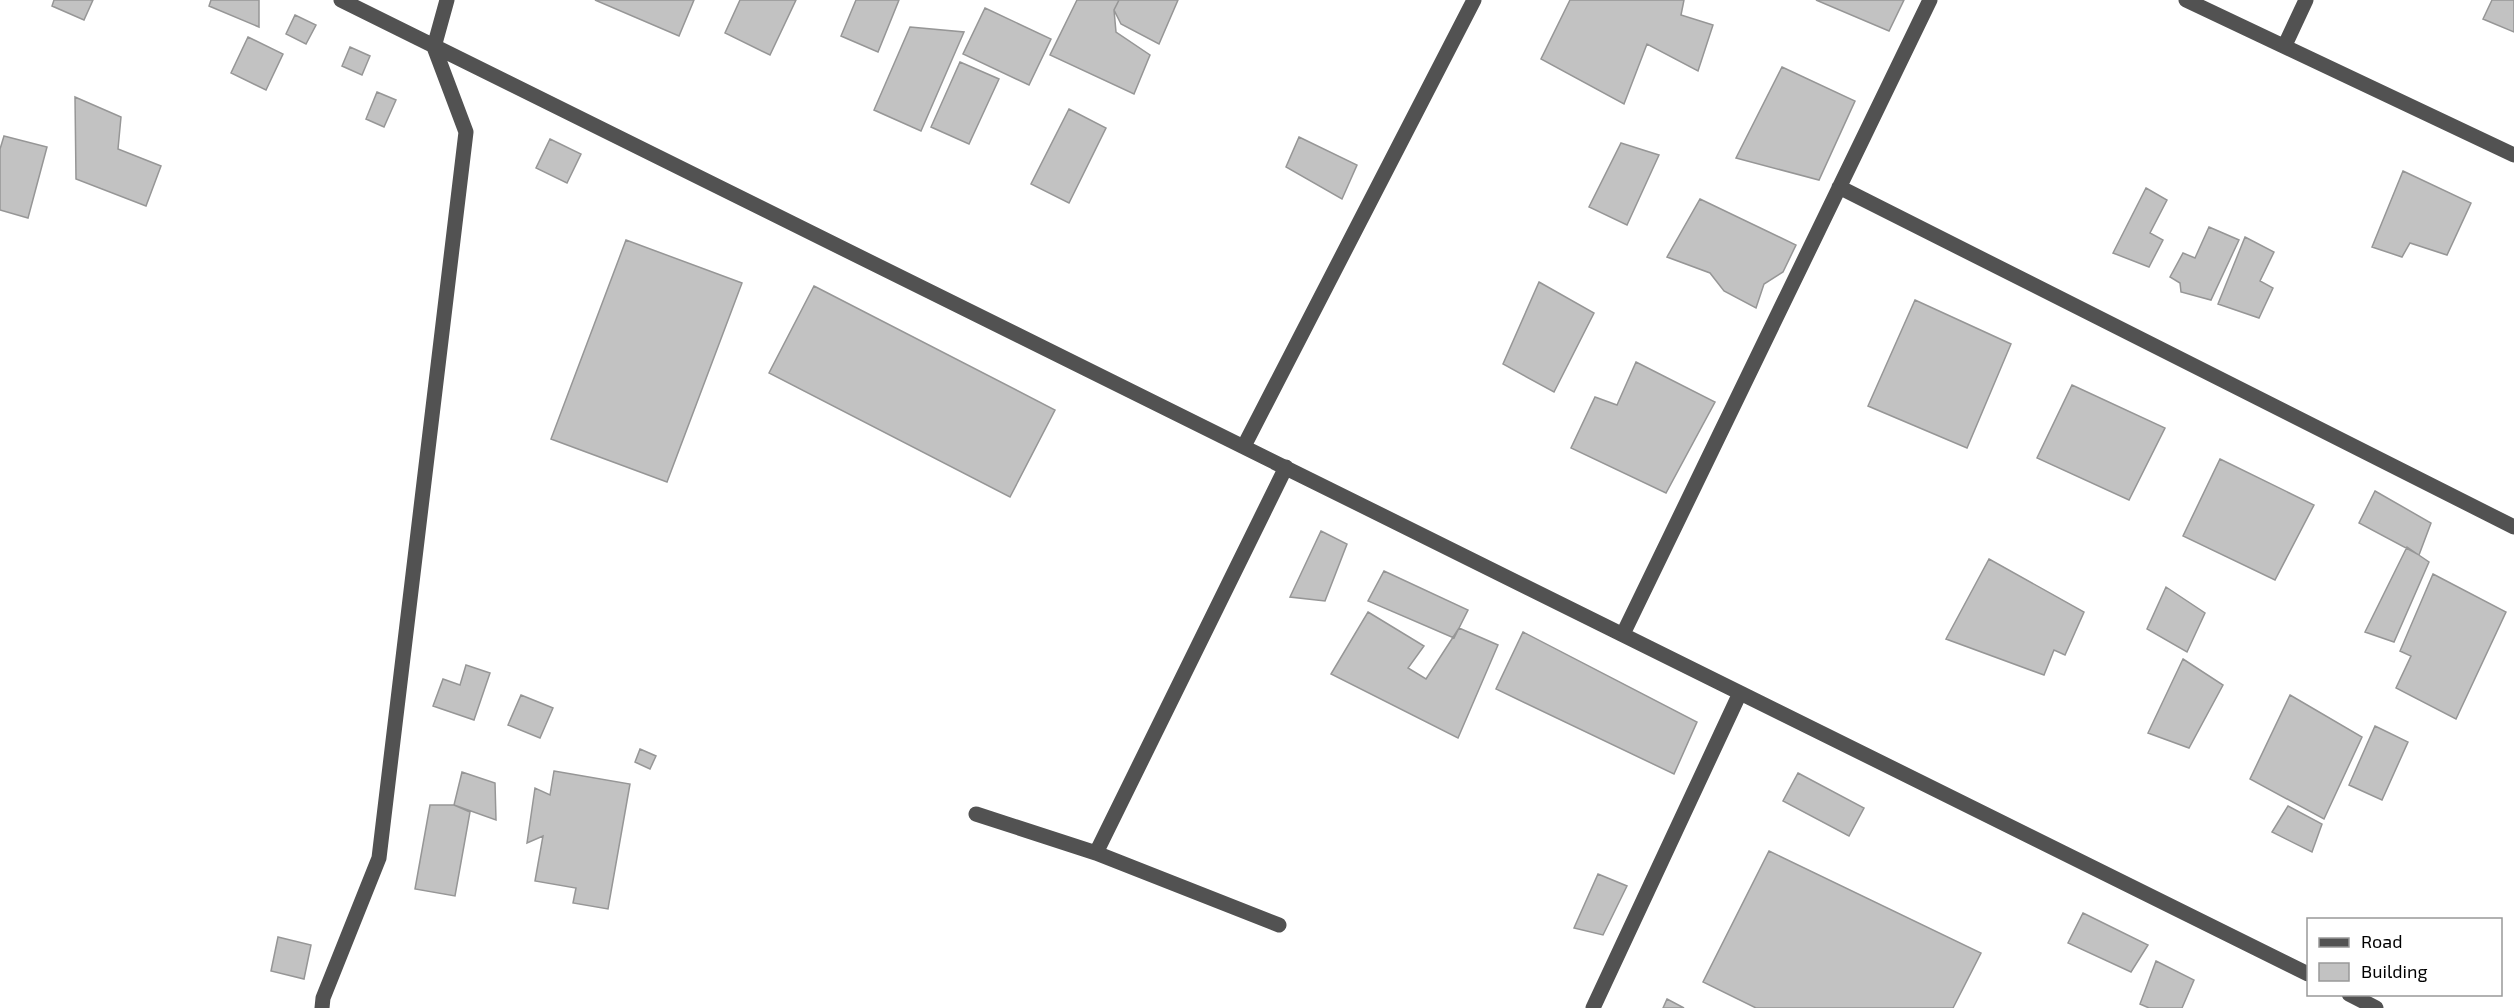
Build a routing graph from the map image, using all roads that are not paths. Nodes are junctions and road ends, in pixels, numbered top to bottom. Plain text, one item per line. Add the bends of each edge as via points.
1 (341, 0) edge
2 (447, 0) edge
3 (1929, 0) edge
4 (2186, 0) edge
5 (2307, 0) edge
6 (1472, 1) edge
7 (2284, 45) junction
8 (434, 47) junction
9 (2514, 155) edge
10 (1839, 187) junction
11 (1244, 446) junction
12 (1286, 467) junction
13 (2514, 527) edge
14 (1623, 634) junction
15 (1740, 693) junction
16 (976, 814) dead end
17 (1096, 853) junction
18 (1279, 925) dead end
19 (2307, 974) edge
20 (2353, 996) edge
21 (322, 1008) edge
22 (1593, 1008) edge
23 (2376, 1008) edge

1 - 8 street
2 - 8 street
3 - 10 street
4 - 7 street
5 - 7 street
6 - 11 street
7 - 9 street
8 - 11 street
8 - 21 street via 466,132 379,858
10 - 13 street
10 - 14 street
11 - 12 street
12 - 14 street
12 - 17 street
14 - 15 street
15 - 19 street
15 - 22 street
16 - 17 street
17 - 18 street
20 - 23 street

